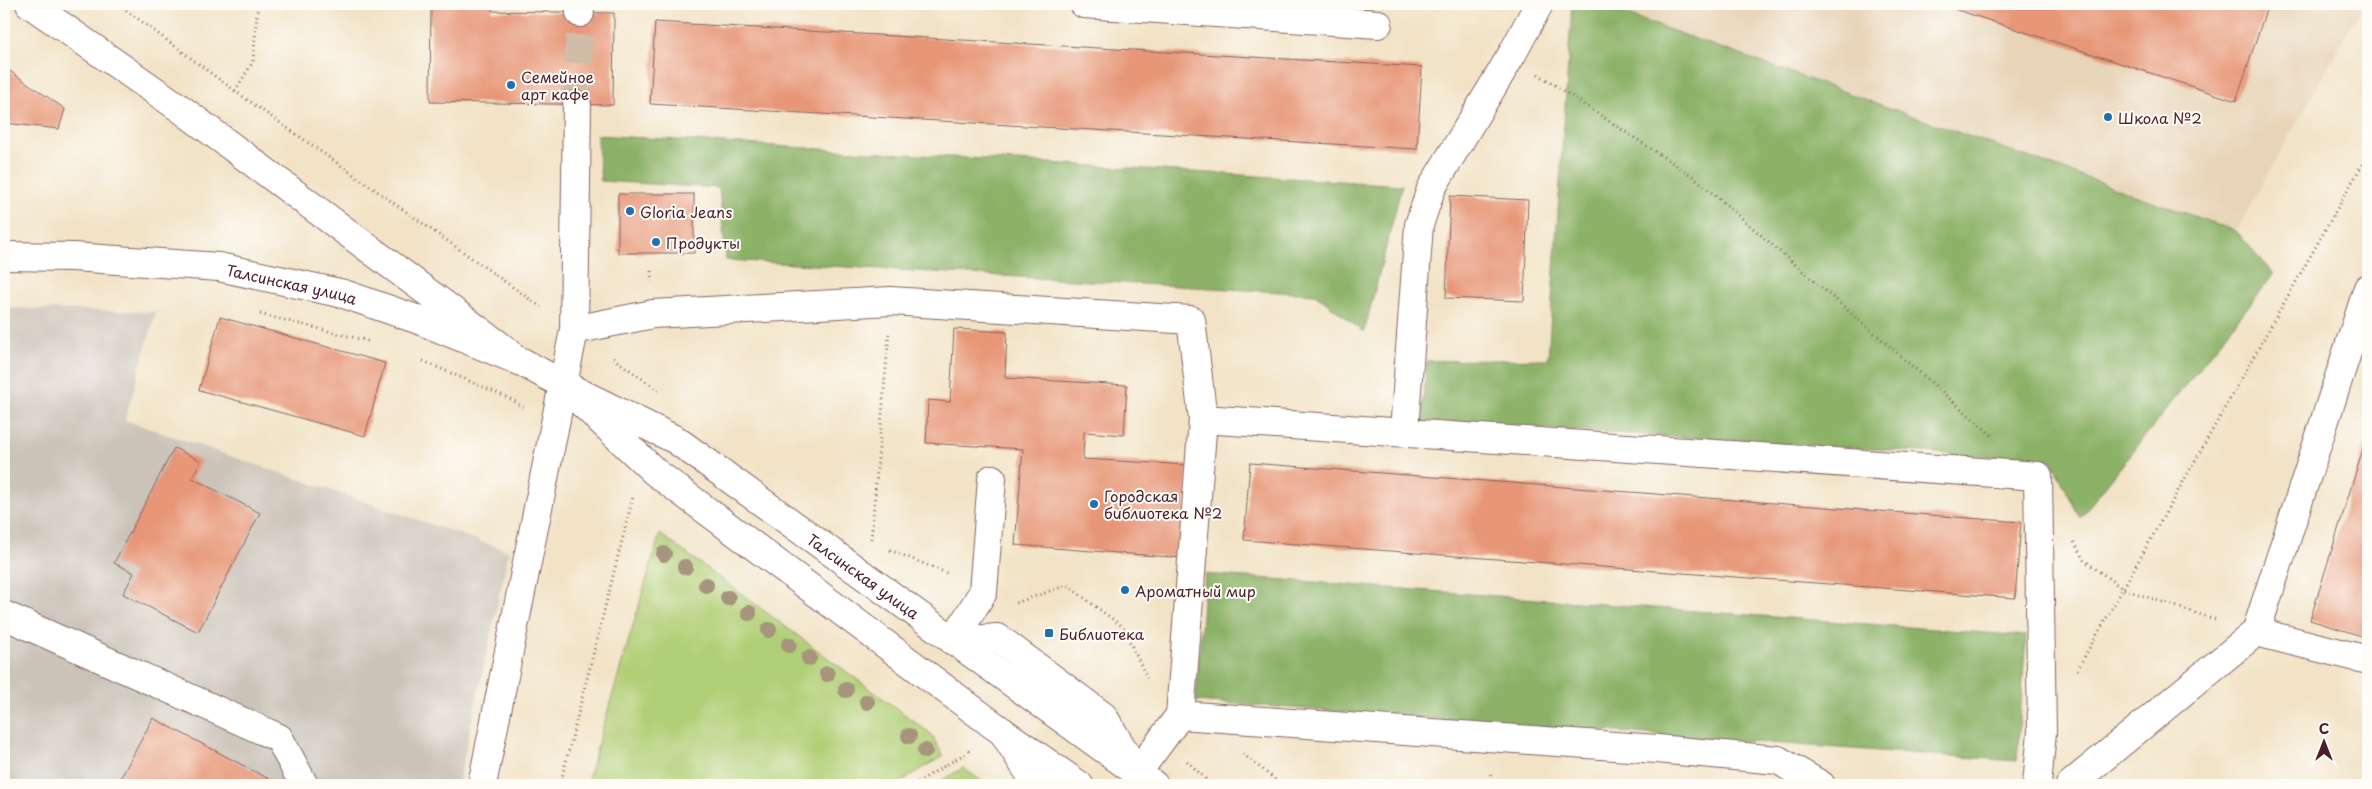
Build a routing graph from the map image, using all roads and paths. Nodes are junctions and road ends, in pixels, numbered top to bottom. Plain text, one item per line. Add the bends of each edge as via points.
1 (30, 4) edge
2 (118, 4) edge
3 (258, 4) edge
4 (1084, 4) edge
5 (1539, 4) edge
6 (1378, 24) dead end
7 (1511, 56) junction
8 (235, 91) junction
9 (577, 105) tunnel mouth
10 (2368, 154) edge
11 (4, 256) edge
12 (2368, 288) edge
13 (892, 301) junction
14 (255, 312) dead end
15 (574, 330) junction
16 (378, 344) dead end
17 (414, 358) dead end
18 (522, 362) junction
19 (562, 384) junction
20 (668, 397) dead end
21 (1202, 419) junction
22 (553, 432) junction
23 (1404, 432) junction
24 (2038, 476) junction
25 (992, 479) dead end
26 (634, 493) dead end
27 (863, 534) dead end
28 (2070, 534) dead end
29 (871, 540) junction
30 (875, 543) dead end
31 (888, 550) dead end
32 (2123, 589) junction
33 (984, 592) junction
34 (4, 615) edge
35 (2256, 632) junction
36 (953, 641) junction
37 (2368, 660) edge
38 (2075, 673) dead end
39 (1180, 715) junction
40 (1003, 732) junction
41 (1163, 738) junction
42 (975, 748) dead end
43 (1145, 779) edge
44 (304, 785) edge
45 (482, 785) edge
46 (560, 785) edge
47 (914, 785) edge
48 (1037, 785) edge
49 (1079, 785) edge
50 (1212, 785) edge
51 (1821, 785) edge
52 (2037, 785) edge
53 (2070, 785) edge

1 - 18 main road via 181,109
2 - 8 path
3 - 8 path via 253,62
4 - 6 main road
5 - 7 main road
7 - 23 main road via 1431,189 1420,225
7 - 24 path via 1694,177
8 - 15 path
9 - 15 main road
10 - 32 path
11 - 18 main road, Талсинская улица via 73,257 219,267 344,294
12 - 35 main road
13 - 15 main road via 653,314
13 - 21 main road via 1191,320
13 - 29 path
14 - 16 path
15 - 19 main road
15 - 20 path
17 - 22 path via 513,400
18 - 19 main road, Талсинская улица
19 - 22 main road
19 - 36 main road, Талсинская улица via 676,440
19 - 40 main road, Талсинская улица via 655,472
21 - 23 main road
21 - 39 main road
22 - 45 main road
23 - 24 main road
24 - 52 main road via 2042,732
25 - 33 main road
26 - 46 path
27 - 29 path
28 - 32 path via 2084,560
29 - 30 path
31 - 33 path via 939,568
32 - 35 path
32 - 38 path
33 - 36 main road
33 - 39 path via 1003,607 1067,585 1123,627 1146,677
34 - 44 main road via 279,738
35 - 37 main road
35 - 53 main road
36 - 43 main road, Талсинская улица
39 - 41 main road
39 - 51 main road via 1778,760
40 - 48 main road
40 - 49 main road, Талсинская улица
41 - 43 main road
41 - 50 path
42 - 47 path

